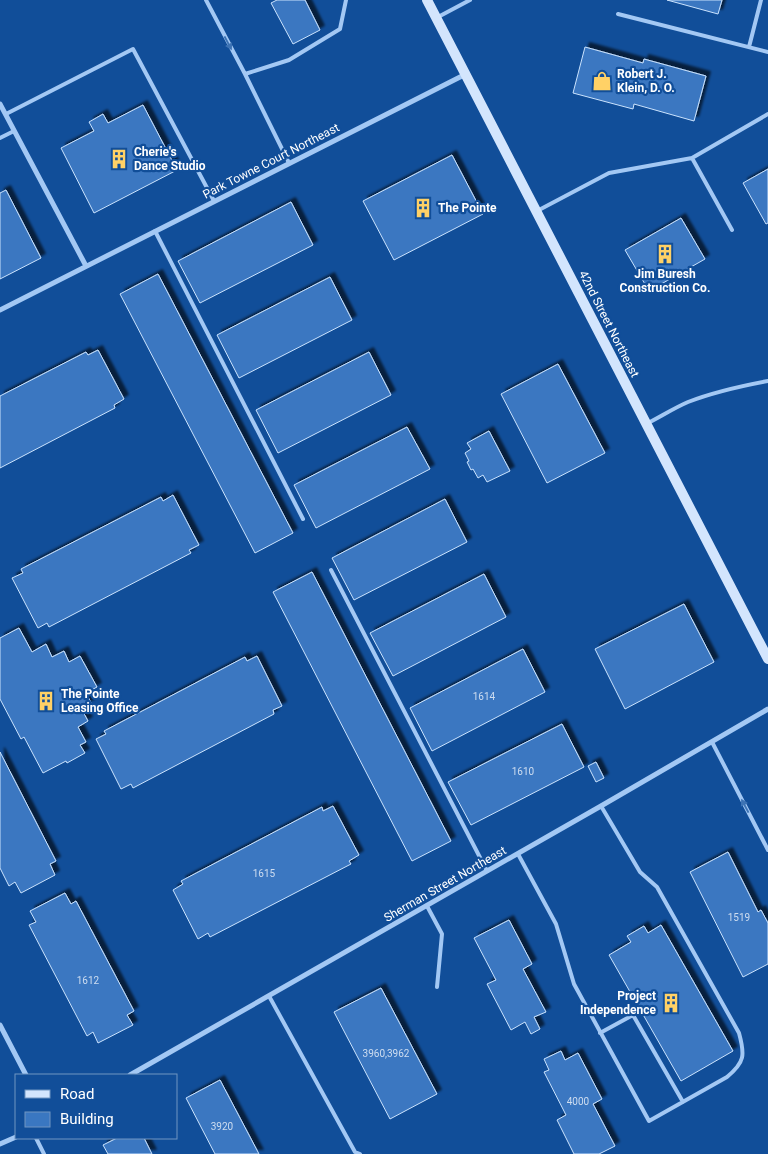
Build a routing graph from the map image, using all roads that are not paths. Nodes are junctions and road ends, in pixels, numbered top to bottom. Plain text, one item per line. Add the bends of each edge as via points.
1 (206, 0) edge
2 (346, 0) edge
3 (427, 0) edge
4 (470, 0) edge
5 (762, 0) edge
6 (618, 14) dead end
7 (436, 18) junction
8 (749, 46) junction
9 (768, 52) edge
10 (245, 74) junction
11 (466, 74) junction
12 (0, 104) edge
13 (6, 114) junction
14 (768, 114) edge
15 (14, 131) junction
16 (0, 138) edge
17 (692, 158) junction
18 (289, 163) junction
19 (214, 201) junction
20 (537, 212) junction
21 (732, 230) dead end
22 (156, 231) junction
23 (86, 266) junction
24 (0, 310) edge
25 (768, 381) edge
26 (646, 424) junction
27 (303, 519) dead end
28 (331, 570) dead end
29 (768, 660) edge
30 (768, 709) edge
31 (712, 742) junction
32 (601, 806) junction
33 (768, 850) edge
34 (518, 854) junction
35 (487, 872) junction
36 (427, 906) junction
37 (437, 986) dead end
38 (269, 996) junction
39 (0, 1025) edge
40 (600, 1033) junction
41 (140, 1069) junction
42 (25, 1074) edge
43 (132, 1074) edge
44 (143, 1074) edge
45 (683, 1102) junction
46 (15, 1136) edge
47 (36, 1139) edge
48 (0, 1144) edge
49 (44, 1154) edge
50 (360, 1154) edge

1 -> 10 lane
2 - 10 lane via 340,29 289,60
3 - 7 street, 42nd Street Northeast
4 - 7 lane
5 - 8 lane
6 - 8 lane
7 - 11 street, 42nd Street Northeast
8 - 9 lane
10 - 18 lane
11 - 18 street, Park Towne Court Northeast
11 - 20 street, 42nd Street Northeast
12 - 13 street
13 - 15 street
13 - 19 lane via 134,49
14 - 17 lane
15 - 16 lane
15 - 23 street
17 - 20 lane via 609,173
17 - 21 lane
18 - 19 street, Park Towne Court Northeast
19 - 22 street, Park Towne Court Northeast
20 - 26 street, 42nd Street Northeast
22 - 23 street, Park Towne Court Northeast
22 - 27 lane
23 - 24 street, Park Towne Court Northeast
25 - 26 lane via 731,388 687,402
26 - 29 street, 42nd Street Northeast
28 - 35 lane
30 - 31 street, Sherman Street Northeast
31 - 32 street, Sherman Street Northeast
33 -> 31 lane
32 - 34 street, Sherman Street Northeast
32 - 45 lane via 640,872 657,887 739,1033 743,1047 737,1068
34 - 35 street, Sherman Street Northeast
34 - 40 lane via 556,924 574,984
35 - 36 street, Sherman Street Northeast
36 - 37 lane via 442,934
36 - 38 street, Sherman Street Northeast
38 - 41 street, Sherman Street Northeast
38 - 50 lane via 355,1152
39 - 42 street
40 - 45 lane via 633,1015
40 - 45 lane via 649,1121
41 - 43 street, Sherman Street Northeast
41 - 44 lane
46 - 48 street
47 - 49 lane

